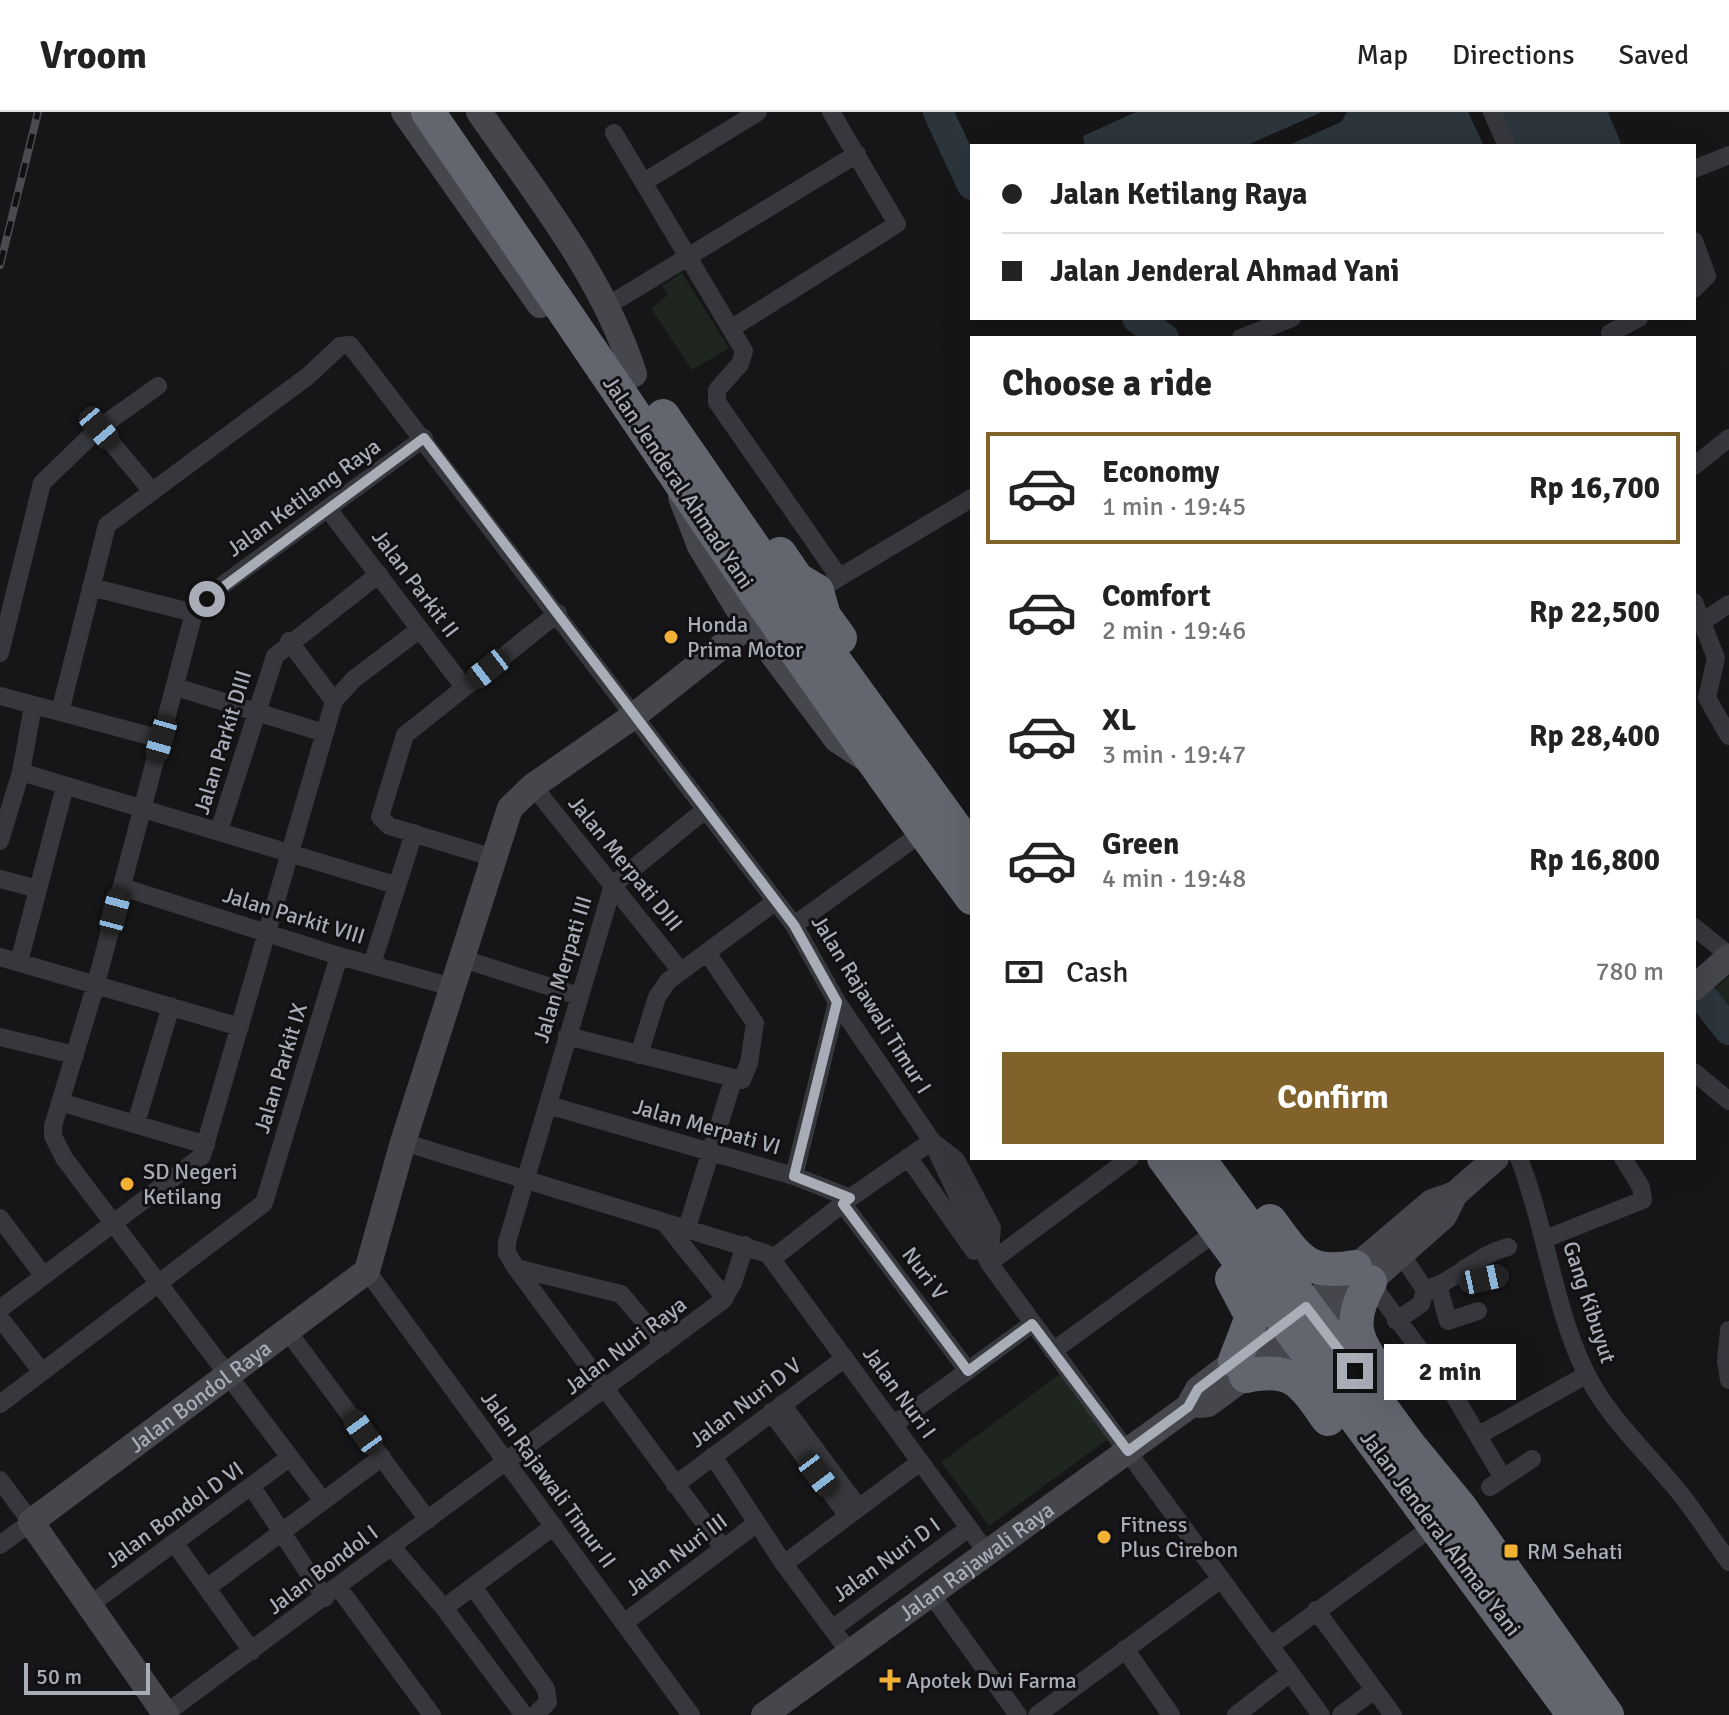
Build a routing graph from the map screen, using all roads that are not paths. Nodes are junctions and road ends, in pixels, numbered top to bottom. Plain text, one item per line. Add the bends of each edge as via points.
1 (404, 112) edge
2 (428, 112) edge
3 (455, 112) edge
4 (479, 112) edge
5 (758, 112) edge
6 (831, 112) edge
7 (1492, 112) edge
8 (614, 133) dead end
9 (1506, 144) edge
10 (857, 154) junction
11 (1729, 155) edge
12 (1696, 168) edge
13 (644, 182) junction
14 (1696, 246) edge
15 (688, 255) junction
16 (555, 277) junction
17 (1696, 287) edge
18 (620, 298) junction
19 (1287, 320) edge
20 (1634, 320) edge
21 (732, 328) junction
22 (1609, 330) edge
23 (1246, 336) edge
24 (584, 338) junction
25 (634, 374) junction
26 (158, 386) dead end
27 (99, 428) junction
28 (424, 438) junction
29 (1729, 438) edge
30 (1696, 464) edge
31 (677, 480) junction
32 (151, 490) junction
33 (717, 497) junction
34 (970, 499) edge
35 (328, 509) junction
36 (379, 574) junction
37 (828, 584) junction
38 (91, 587) junction
39 (1729, 604) edge
40 (194, 613) junction
41 (558, 613) junction
42 (1697, 613) edge
43 (750, 624) junction
44 (420, 629) junction
45 (289, 641) junction
46 (0, 653) edge
47 (176, 687) junction
48 (464, 687) junction
49 (0, 696) edge
50 (334, 701) junction
51 (33, 706) junction
52 (60, 712) junction
53 (254, 712) junction
54 (635, 715) junction
55 (324, 733) junction
56 (1729, 736) edge
57 (161, 739) junction
58 (882, 751) junction
59 (21, 772) junction
60 (65, 786) junction
61 (533, 786) junction
62 (141, 808) junction
63 (706, 809) junction
64 (219, 831) junction
65 (923, 832) junction
66 (414, 833) junction
67 (0, 841) edge
68 (970, 849) edge
69 (289, 851) junction
70 (494, 858) junction
71 (0, 879) edge
72 (395, 885) junction
73 (613, 885) junction
74 (122, 887) junction
75 (38, 889) junction
76 (970, 895) edge
77 (775, 902) junction
78 (794, 925) junction
79 (1696, 929) edge
80 (266, 933) junction
81 (708, 954) junction
82 (339, 956) junction
83 (0, 957) edge
84 (460, 958) junction
85 (1728, 958) edge
86 (19, 962) junction
87 (372, 964) junction
88 (680, 970) junction
89 (96, 984) junction
90 (1696, 986) edge
91 (452, 987) junction
92 (579, 996) junction
93 (837, 1002) junction
94 (171, 1006) junction
95 (240, 1027) junction
96 (567, 1036) junction
97 (0, 1037) edge
98 (75, 1055) junction
99 (639, 1055) junction
100 (1696, 1074) edge
101 (733, 1080) junction
102 (1729, 1101) edge
103 (60, 1102) junction
104 (550, 1103) junction
105 (136, 1123) junction
106 (932, 1141) junction
107 (403, 1142) junction
108 (206, 1145) junction
109 (709, 1152) junction
110 (908, 1157) junction
111 (1127, 1160) edge
112 (1165, 1160) edge
113 (1200, 1160) edge
114 (1494, 1160) edge
115 (1520, 1160) edge
116 (1624, 1160) edge
117 (794, 1176) junction
118 (524, 1180) junction
119 (1222, 1190) junction
120 (1455, 1194) junction
121 (846, 1201) junction
122 (0, 1218) edge
123 (112, 1220) junction
124 (664, 1221) junction
125 (687, 1228) junction
126 (1219, 1234) junction
127 (1545, 1239) junction
128 (745, 1245) junction
129 (1508, 1247) dead end
130 (1401, 1254) junction
131 (772, 1259) junction
132 (989, 1263) junction
133 (516, 1268) junction
134 (1464, 1269) junction
135 (367, 1271) junction
136 (1362, 1274) junction
137 (43, 1275) junction
138 (1500, 1276) dead end
139 (156, 1285) junction
140 (1432, 1287) junction
141 (725, 1298) junction
142 (0, 1309) edge
143 (1478, 1311) dead end
144 (0, 1318) edge
145 (1396, 1321) junction
146 (1032, 1324) junction
147 (1302, 1324) junction
148 (1729, 1330) edge
149 (289, 1333) junction
150 (664, 1345) junction
151 (1053, 1351) junction
152 (845, 1358) junction
153 (1241, 1369) junction
154 (968, 1371) junction
155 (42, 1372) junction
156 (1586, 1375) junction
157 (228, 1376) junction
158 (1729, 1380) edge
159 (604, 1390) junction
160 (0, 1404) edge
161 (777, 1408) junction
162 (893, 1425) junction
163 (1479, 1435) junction
164 (1128, 1451) junction
165 (713, 1456) junction
166 (382, 1457) junction
167 (289, 1458) junction
168 (1532, 1459) dead end
169 (920, 1462) junction
170 (507, 1463) junction
171 (0, 1480) edge
172 (675, 1485) junction
173 (252, 1487) junction
174 (1475, 1490) junction
175 (323, 1501) junction
176 (854, 1512) junction
177 (428, 1520) junction
178 (31, 1522) junction
179 (757, 1523) junction
180 (554, 1526) junction
181 (969, 1528) junction
182 (1428, 1530) junction
183 (280, 1534) junction
184 (175, 1544) junction
185 (0, 1545) edge
186 (392, 1547) junction
187 (723, 1548) junction
188 (988, 1554) junction
189 (1729, 1562) edge
190 (784, 1564) junction
191 (1474, 1577) junction
192 (1221, 1579) junction
193 (207, 1588) junction
194 (474, 1588) junction
195 (331, 1593) junction
196 (931, 1594) junction
197 (87, 1607) junction
198 (444, 1608) junction
199 (1316, 1610) junction
200 (624, 1623) junction
201 (832, 1629) junction
202 (1270, 1646) junction
203 (1125, 1649) junction
204 (252, 1651) junction
205 (850, 1653) junction
206 (1290, 1673) junction
207 (1374, 1690) junction
208 (166, 1715) edge
209 (432, 1715) edge
210 (524, 1715) edge
211 (535, 1715) edge
212 (691, 1715) edge
213 (764, 1715) edge
214 (1018, 1715) edge
215 (1037, 1715) edge
216 (1171, 1715) edge
217 (1236, 1715) edge
218 (1321, 1715) edge
219 (1341, 1715) edge
220 (1393, 1715) edge
221 (1574, 1715) edge
222 (1607, 1715) edge

1 - 24 street, Jalan Jenderal Ahmad Yani via 542,307
2 - 16 highway, Jalan Jenderal Ahmad Yani
3 - 16 highway, Jalan Jenderal Ahmad Yani
4 - 18 street, Jalan Jenderal Ahmad Yani
5 - 13 street
6 - 10 street
7 - 9 street
8 - 13 street
10 - 15 street
10 - 21 street via 897,224
11 - 12 street
13 - 15 street
14 - 17 street via 1707,276
15 - 18 street
15 - 21 street
16 - 24 highway, Jalan Jenderal Ahmad Yani
16 - 25 highway, Jalan Jenderal Ahmad Yani
18 - 25 street, Jalan Jenderal Ahmad Yani
19 - 23 street
20 - 22 street
21 - 37 street via 743,358 717,390 717,402
24 - 31 highway, Jalan Jenderal Ahmad Yani
25 - 33 highway, Jalan Jenderal Ahmad Yani
26 - 27 street
27 - 32 street
27 - 46 street via 42,483
28 - 32 street, Jalan Rajawali Timur I via 345,343
28 - 35 street, Jalan Ketilang Raya
28 - 41 street, Jalan Rajawali Timur I
29 - 30 street
31 - 43 street via 700,546
31 - 58 highway, Jalan Jenderal Ahmad Yani
32 - 38 street via 107,525
33 - 37 highway via 744,507 797,579
33 - 58 highway, Jalan Jenderal Ahmad Yani
34 - 37 street
35 - 36 street, Jalan Parkit II
35 - 40 street, Jalan Ketilang Raya via 216,590
36 - 44 street, Jalan Parkit II
36 - 45 street, Jalan Parkit DIII
37 - 58 highway via 824,616 889,712
38 - 40 street
38 - 52 street
39 - 42 street
40 - 47 street
41 - 48 street
41 - 54 street, Jalan Rajawali Timur I
42 - 56 street via 1716,658 1707,698
43 - 54 street
43 - 58 street via 837,740
44 - 48 street, Jalan Parkit II
44 - 50 street via 354,679
45 - 50 street
45 - 53 street, Jalan Parkit DIII via 271,662
47 - 53 street
47 - 57 street
48 - 66 street via 401,743 380,817 389,826
49 - 51 street
50 - 55 street
51 - 52 street
51 - 59 street
52 - 57 street
53 - 55 street
53 - 64 street, Jalan Parkit DIII
54 - 61 street
54 - 63 street, Jalan Rajawali Timur I
55 - 69 street
57 - 62 street
58 - 65 highway, Jalan Jenderal Ahmad Yani
58 - 68 highway, Jalan Jenderal Ahmad Yani
59 - 60 street
59 - 67 street
60 - 62 street
60 - 75 street
61 - 70 street via 510,808
61 - 73 street, Jalan Merpati DIII
62 - 64 street
62 - 74 street
63 - 73 street, Jalan Merpati III
63 - 77 street, Jalan Rajawali Timur I
64 - 69 street
65 - 76 highway, Jalan Jenderal Ahmad Yani
65 - 78 street
66 - 70 street
66 - 72 street
69 - 72 street
69 - 80 street
70 - 84 street
71 - 75 street
72 - 87 street
73 - 88 street, Jalan Merpati DIII
73 - 92 street, Jalan Merpati III
74 - 80 street, Jalan Parkit VIII
74 - 89 street
75 - 86 street
77 - 78 street, Jalan Rajawali Timur I
77 - 81 street
78 - 93 street, Jalan Rajawali Timur I
79 - 85 street
80 - 82 street, Jalan Parkit VIII
80 - 95 street
81 - 88 street
81 - 101 street via 755,1023 745,1076
82 - 87 street, Jalan Parkit VIII
82 - 139 street, Jalan Parkit IX via 264,1203
83 - 86 street
84 - 91 street
84 - 92 street
85 - 90 street
86 - 89 street
87 - 91 street, Jalan Parkit VIII
88 - 99 street via 657,997
89 - 94 street
89 - 98 street
91 - 107 street
92 - 96 street, Jalan Merpati III
93 - 106 street, Jalan Rajawali Timur I
93 - 117 street
94 - 95 street
94 - 105 street
95 - 108 street
96 - 99 street
96 - 104 street, Jalan Merpati III via 548,1094
97 - 98 street
98 - 103 street
99 - 101 street
100 - 102 street
101 - 109 street
103 - 105 street
103 - 123 street via 53,1126 57,1146
104 - 109 street, Jalan Merpati VI
104 - 118 street, Jalan Merpati III
105 - 108 street
106 - 110 street
106 - 132 street, Jalan Rajawali Timur I
107 - 118 street
107 - 135 street
108 - 123 street via 194,1163
109 - 117 street, Jalan Merpati VI
109 - 125 street
110 - 121 street
110 - 132 street via 973,1250
111 - 132 street
112 - 126 highway, Jalan Jenderal Ahmad Yani
113 - 119 highway, Jalan Jenderal Ahmad Yani
114 - 120 street
115 - 127 street, Gang Kibuyut
116 - 127 street via 1643,1200
117 - 121 street, Jalan Merpati VI
118 - 124 street
118 - 133 street, Jalan Merpati III via 507,1242
119 - 136 highway via 1239,1191 1256,1202 1307,1265
119 - 147 highway, Jalan Jenderal Ahmad Yani
120 - 130 street via 1444,1216
120 - 136 street via 1432,1202
121 - 131 street
121 - 154 street, Nuri V
122 - 137 street
123 - 137 street
123 - 139 street
124 - 125 street
124 - 141 street
125 - 128 street
126 - 147 highway, Jalan Jenderal Ahmad Yani
126 - 151 street
126 - 153 highway via 1225,1265 1252,1317
127 - 156 street, Gang Kibuyut
128 - 131 street
128 - 141 street
129 - 134 street via 1478,1257
130 - 136 street
130 - 140 street
131 - 152 street, Jalan Nuri I
132 - 146 street, Jalan Rajawali Timur I
133 - 150 street via 621,1294
133 - 159 street
134 - 138 street via 1468,1283
134 - 140 street
135 - 149 street, Jalan Bondol Raya
135 - 170 street, Jalan Rajawali Timur II
136 - 145 street
136 - 147 street, Jalan Rajawali Raya
136 - 174 highway via 1354,1320 1359,1342 1433,1449
137 - 142 street
139 - 155 street, Jalan Parkit IX
139 - 157 street
140 - 143 street via 1448,1321
140 - 145 street via 1421,1304
141 - 150 street, Jalan Nuri Raya
144 - 155 street
145 - 163 street
146 - 151 street, Jalan Rajawali Timur I
146 - 154 street
147 - 153 street, Jalan Rajawali Raya
147 - 174 highway, Jalan Jenderal Ahmad Yani via 1409,1445
147 - 191 highway, Jalan Jenderal Ahmad Yani
148 - 158 street
149 - 157 street, Jalan Bondol Raya
149 - 166 street
150 - 159 street, Jalan Nuri Raya
151 - 164 street, Jalan Rajawali Timur I
152 - 161 street, Jalan Nuri D V
152 - 162 street, Jalan Nuri I
153 - 164 street, Jalan Rajawali Raya via 1198,1389 1188,1407
153 - 182 highway via 1278,1372 1304,1386 1377,1485
154 - 162 street
155 - 160 street, Jalan Parkit IX
156 - 163 street
156 - 189 street, Gang Kibuyut
157 - 167 street
157 - 178 street, Jalan Bondol Raya
159 - 170 street, Jalan Nuri Raya
159 - 172 street
161 - 165 street, Jalan Nuri D V
161 - 176 street
162 - 169 street, Jalan Nuri I
163 - 174 street
164 - 188 street, Jalan Rajawali Raya
164 - 192 street, Jalan Rajawali Timur I
165 - 172 street, Jalan Nuri D V
165 - 179 street
166 - 175 street
166 - 177 street
167 - 173 street, Jalan Bondol D VI
167 - 175 street
168 - 174 street
169 - 176 street
169 - 181 street, Jalan Nuri I
170 - 177 street, Jalan Bondol I
170 - 180 street, Jalan Rajawali Timur II
171 - 178 street
172 - 187 street
173 - 183 street
173 - 184 street, Jalan Bondol D VI
174 - 222 highway, Jalan Jenderal Ahmad Yani
175 - 183 street
176 - 190 street
177 - 186 street, Jalan Bondol I
178 - 185 street
178 - 197 street
179 - 187 street, Jalan Nuri III
179 - 190 street
180 - 194 street
180 - 200 street, Jalan Rajawali Timur II
181 - 188 street, Jalan Nuri I
181 - 201 street, Jalan Nuri D I
182 - 191 highway
182 - 199 street
183 - 193 street
183 - 195 street
184 - 193 street
184 - 197 street, Jalan Bondol D VI
186 - 195 street, Jalan Bondol I
186 - 198 street
187 - 200 street, Jalan Nuri III
188 - 196 street, Jalan Rajawali Raya
190 - 201 street
191 - 221 highway, Jalan Jenderal Ahmad Yani
192 - 202 street, Jalan Rajawali Timur I
192 - 203 street
193 - 204 street
194 - 198 street
194 - 211 street via 549,1696
195 - 204 street, Jalan Bondol I
195 - 209 street
196 - 205 street, Jalan Rajawali Raya
196 - 214 street
197 - 208 street
198 - 210 street
199 - 202 street
199 - 207 street
200 - 212 street, Jalan Rajawali Timur II
201 - 205 street
202 - 206 street, Jalan Rajawali Timur I
203 - 215 street
203 - 216 street
204 - 208 street, Jalan Bondol I
205 - 213 street, Jalan Rajawali Raya
206 - 217 street
206 - 218 street, Jalan Rajawali Timur I
207 - 219 street
207 - 220 street

